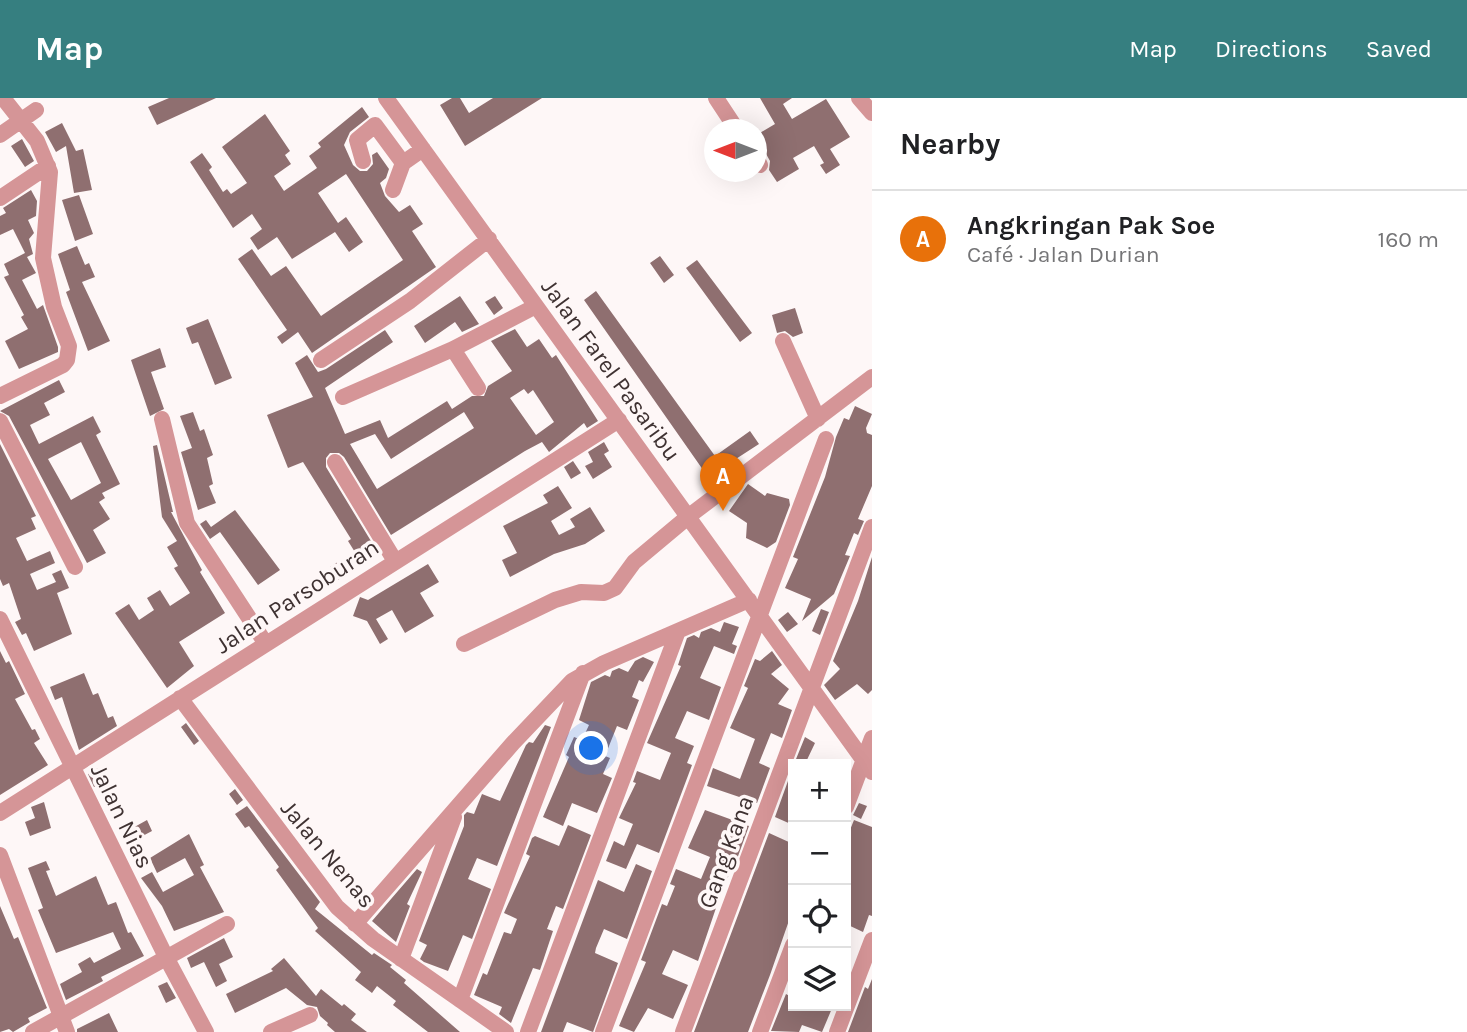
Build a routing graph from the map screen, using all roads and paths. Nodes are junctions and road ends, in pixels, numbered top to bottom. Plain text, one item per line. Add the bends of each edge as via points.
1 (3, 98) edge
2 (716, 98) edge
3 (859, 98) edge
4 (391, 104) edge
5 (36, 110) dead end
6 (872, 113) edge
7 (730, 119) edge
8 (20, 121) junction
9 (375, 125) junction
10 (0, 135) edge
11 (422, 149) junction
12 (363, 161) dead end
13 (403, 163) junction
14 (48, 166) junction
15 (393, 190) dead end
16 (0, 198) edge
17 (489, 239) junction
18 (536, 306) junction
19 (783, 341) dead end
20 (453, 349) junction
21 (321, 359) dead end
22 (872, 377) edge
23 (478, 388) dead end
24 (0, 396) edge
25 (342, 397) dead end
26 (162, 419) dead end
27 (818, 419) junction
28 (619, 420) junction
29 (0, 421) edge
30 (826, 439) dead end
31 (335, 462) dead end
32 (689, 516) junction
33 (872, 527) edge
34 (395, 561) junction
35 (75, 567) dead end
36 (749, 600) junction
37 (761, 617) junction
38 (0, 619) edge
39 (678, 631) junction
40 (266, 644) junction
41 (464, 644) dead end
42 (583, 673) junction
43 (812, 689) junction
44 (180, 698) junction
45 (872, 738) edge
46 (71, 766) junction
47 (868, 766) edge
48 (851, 798) edge
49 (458, 806) junction
50 (0, 813) edge
51 (0, 855) edge
52 (227, 924) dead end
53 (355, 924) junction
54 (872, 940) edge
55 (792, 948) edge
56 (166, 957) junction
57 (401, 958) junction
58 (460, 1000) junction
59 (310, 1016) dead end
60 (63, 1024) edge
61 (33, 1032) edge
62 (206, 1032) edge
63 (271, 1032) edge
64 (506, 1032) edge
65 (528, 1032) edge
66 (603, 1032) edge
67 (683, 1032) edge
68 (760, 1032) edge
69 (837, 1032) edge

1 - 8 street
2 - 7 street
3 - 6 street
4 - 9 street
4 - 11 street, Jalan Farel Pasaribu
5 - 8 street
8 - 10 street
8 - 14 street via 37,141
9 - 12 street via 357,140
9 - 13 street
11 - 13 street
11 - 17 street, Jalan Farel Pasaribu
13 - 15 street
14 - 16 street
14 - 24 street via 43,258 69,354 63,365
17 - 18 street, Jalan Farel Pasaribu
17 - 21 street via 410,301
18 - 20 street
18 - 28 street, Jalan Farel Pasaribu
19 - 27 street
20 - 23 street
20 - 25 street
22 - 27 street
26 - 40 street via 187,523
27 - 32 street
28 - 32 street, Jalan Farel Pasaribu
28 - 34 street, Jalan Parsoburan
29 - 35 street
30 - 37 street
31 - 34 street
32 - 36 street, Jalan Farel Pasaribu
32 - 41 street via 634,562 611,591 581,592 555,600
33 - 43 street, Gang Kana
34 - 40 street, Jalan Parsoburan
36 - 37 street, Jalan Farel Pasaribu
36 - 39 street
37 - 43 street, Jalan Farel Pasaribu
37 - 66 street
38 - 46 street, Jalan Nias
39 - 42 street
39 - 65 street
40 - 44 street, Jalan Parsoburan
42 - 49 street
42 - 58 street
43 - 47 street, Jalan Farel Pasaribu
43 - 67 street, Gang Kana
44 - 46 street, Jalan Parsoburan
44 - 53 street, Jalan Nenas via 281,837
45 - 47 street
46 - 50 street, Jalan Parsoburan
46 - 56 street, Jalan Nias
47 - 48 street
49 - 53 street
49 - 57 street
51 - 60 street
52 - 56 street
53 - 57 street, Jalan Nenas
54 - 69 street
55 - 68 street
56 - 60 street
56 - 62 street, Jalan Nias
57 - 58 street, Jalan Nenas
58 - 64 street, Jalan Nenas
59 - 63 street
60 - 61 street

